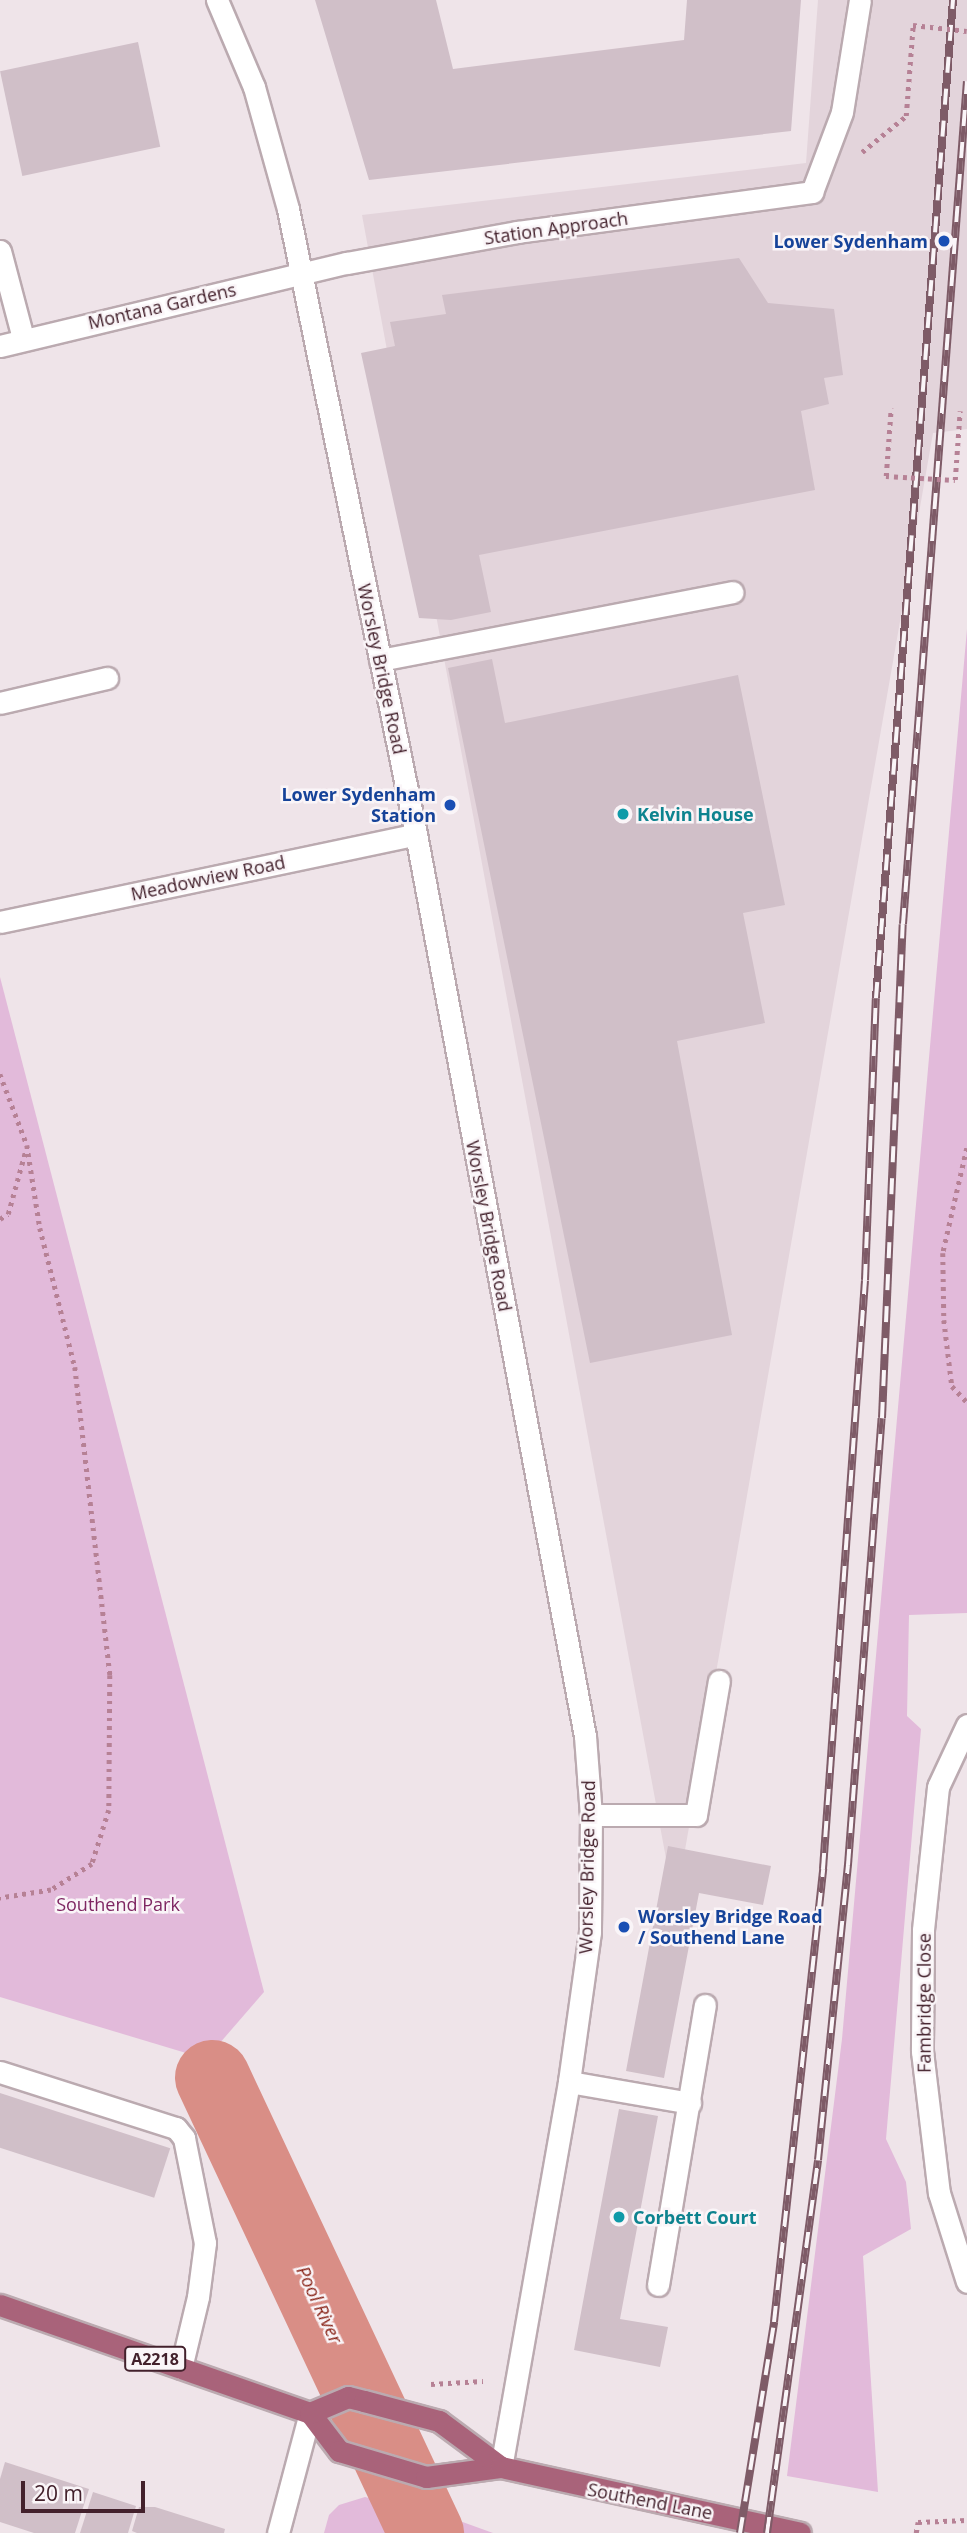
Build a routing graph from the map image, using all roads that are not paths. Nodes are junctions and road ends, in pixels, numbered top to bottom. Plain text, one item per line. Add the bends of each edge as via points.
1 (217, 0) edge
2 (860, 0) edge
3 (0, 251) edge
4 (301, 273) junction
5 (23, 338) junction
6 (0, 346) edge
7 (733, 592) dead end
8 (380, 660) junction
9 (107, 678) dead end
10 (0, 703) edge
11 (416, 834) junction
12 (0, 922) edge
13 (719, 1681) dead end
14 (967, 1725) edge
15 (591, 1815) junction
16 (705, 2005) dead end
17 (0, 2072) edge
18 (569, 2082) junction
19 (690, 2103) junction
20 (967, 2282) edge
21 (659, 2285) dead end
22 (0, 2305) edge
23 (181, 2368) junction
24 (310, 2413) junction
25 (501, 2467) junction
26 (278, 2533) edge
27 (800, 2533) edge

1 - 4 street, Worsley Bridge Road via 267,129
2 - 4 street, Station Approach via 842,112 812,192 517,232
3 - 5 street
4 - 5 street, Montana Gardens
4 - 8 street, Worsley Bridge Road
5 - 6 street, Montana Gardens
7 - 8 street
8 - 11 street, Worsley Bridge Road
9 - 10 street
11 - 12 street, Meadowview Road
11 - 15 street, Worsley Bridge Road via 585,1736
13 - 15 street via 696,1815
14 - 20 street, Fambridge Close via 938,1787 923,1930 922,2051 939,2193
15 - 18 street, Worsley Bridge Road via 590,1932
16 - 19 street
17 - 23 street via 176,2129 184,2138 205,2243
18 - 19 street
18 - 25 street, Worsley Bridge Road
19 - 21 street
22 - 23 main road, A2218
23 - 24 main road, A2218
24 - 25 main road, Southend Lane via 348,2397 439,2421
24 - 25 main road, Southend Lane via 339,2451 426,2477
24 - 26 street
25 - 27 main road, Southend Lane

